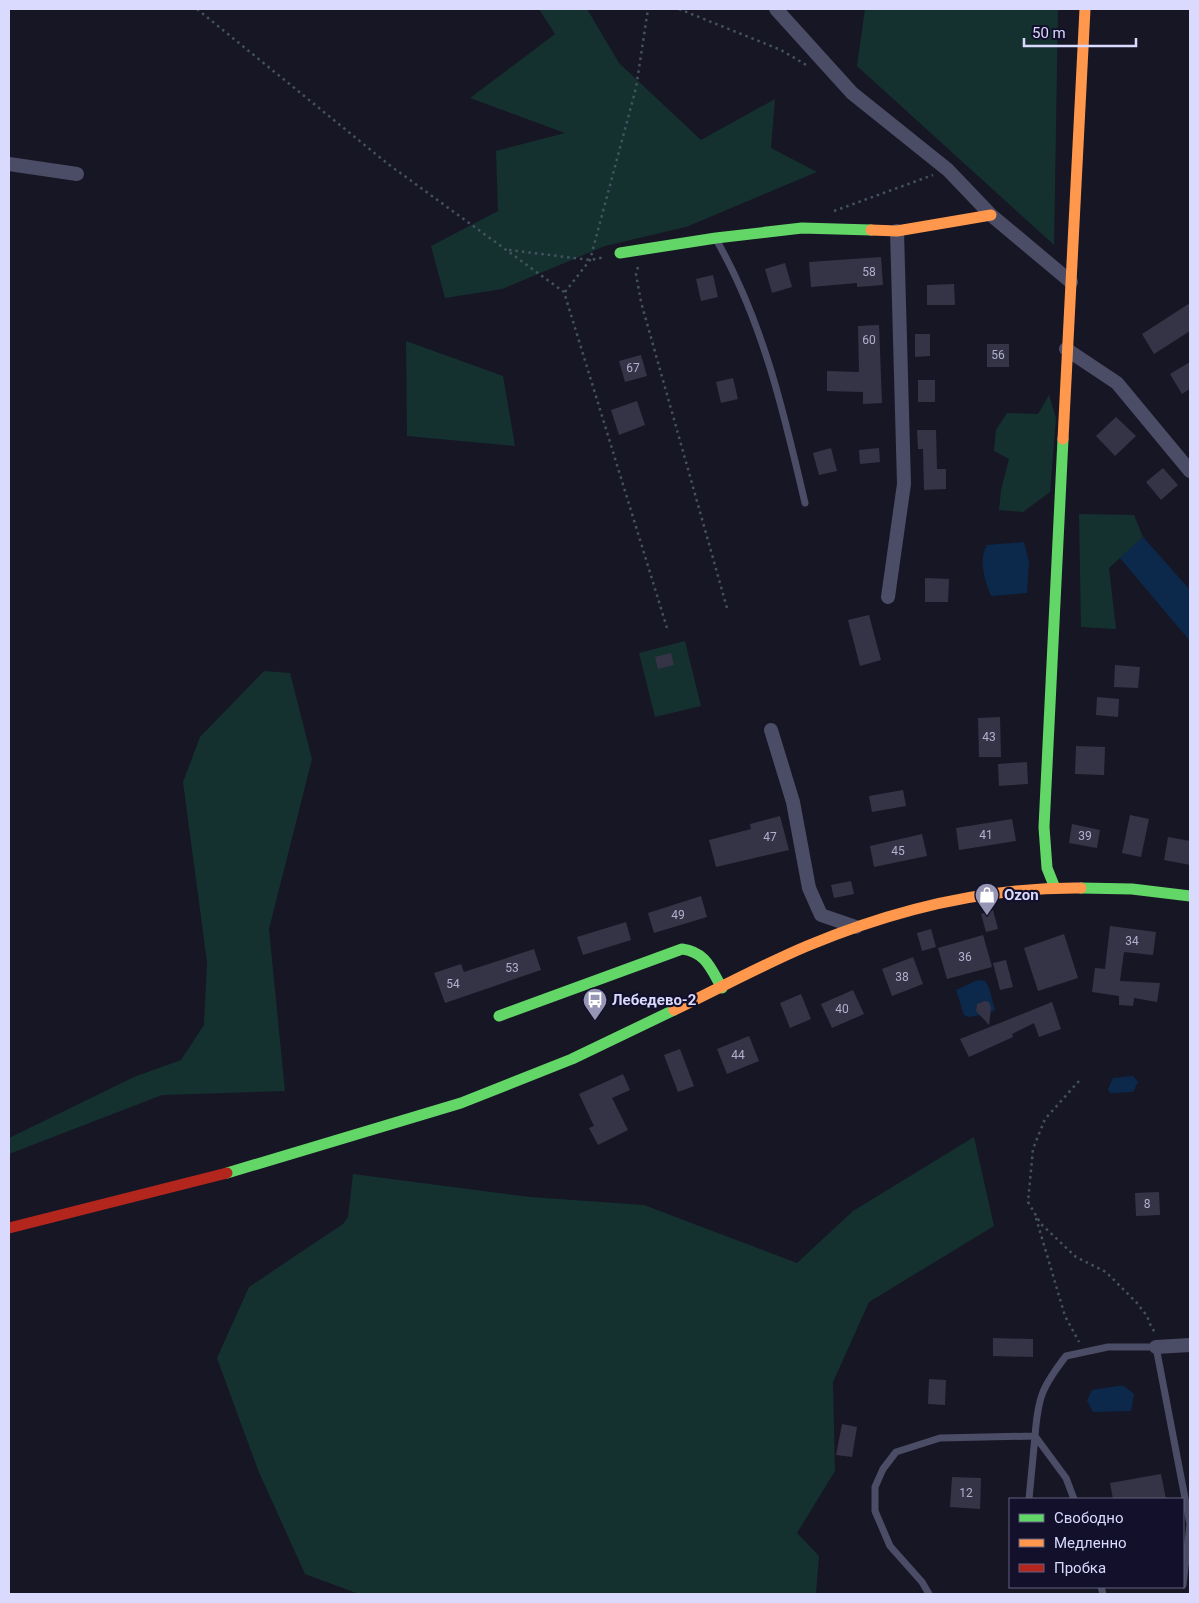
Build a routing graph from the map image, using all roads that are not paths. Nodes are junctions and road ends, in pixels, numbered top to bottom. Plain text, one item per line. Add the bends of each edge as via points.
1 (776, 9) edge
2 (1085, 9) edge
3 (9, 164) edge
4 (77, 174) dead end
5 (991, 215) junction
6 (897, 232) junction
7 (716, 238) junction
8 (620, 253) road end
9 (1071, 282) junction
10 (1066, 349) junction
11 (1190, 471) edge
12 (805, 503) dead end
13 (888, 597) dead end
14 (771, 730) dead end
15 (1055, 888) junction
16 (1190, 896) edge
17 (856, 927) junction
18 (722, 988) junction
19 (499, 1016) dead end
20 (9, 1228) edge
21 (1190, 1345) edge
22 (1156, 1347) junction
23 (1035, 1436) junction
24 (1029, 1498) edge
25 (1074, 1498) edge
26 (1184, 1577) edge
27 (929, 1594) edge

1 - 5 street via 852,93 948,170
2 - 9 street
3 - 4 street
5 - 6 street
5 - 9 street
6 - 7 street via 802,228
6 - 13 street via 904,484
7 - 8 street
7 - 12 lane via 738,278 770,366
9 - 10 street
10 - 11 street via 1117,382
10 - 15 street via 1044,827 1047,868
14 - 17 street via 793,802 809,888 821,915
15 - 16 street via 1132,889
15 - 17 street via 962,898 894,914
17 - 18 street
18 - 19 street via 704,955 695,950 682,950
18 - 20 street via 554,1067 461,1103 216,1176
21 - 22 street
22 - 23 lane via 1108,1347 1066,1356 1038,1403
22 - 26 lane via 1190,1524
23 - 24 lane
23 - 25 lane via 1066,1478
23 - 27 lane via 940,1438 896,1452 883,1469 876,1487 875,1511 890,1546

